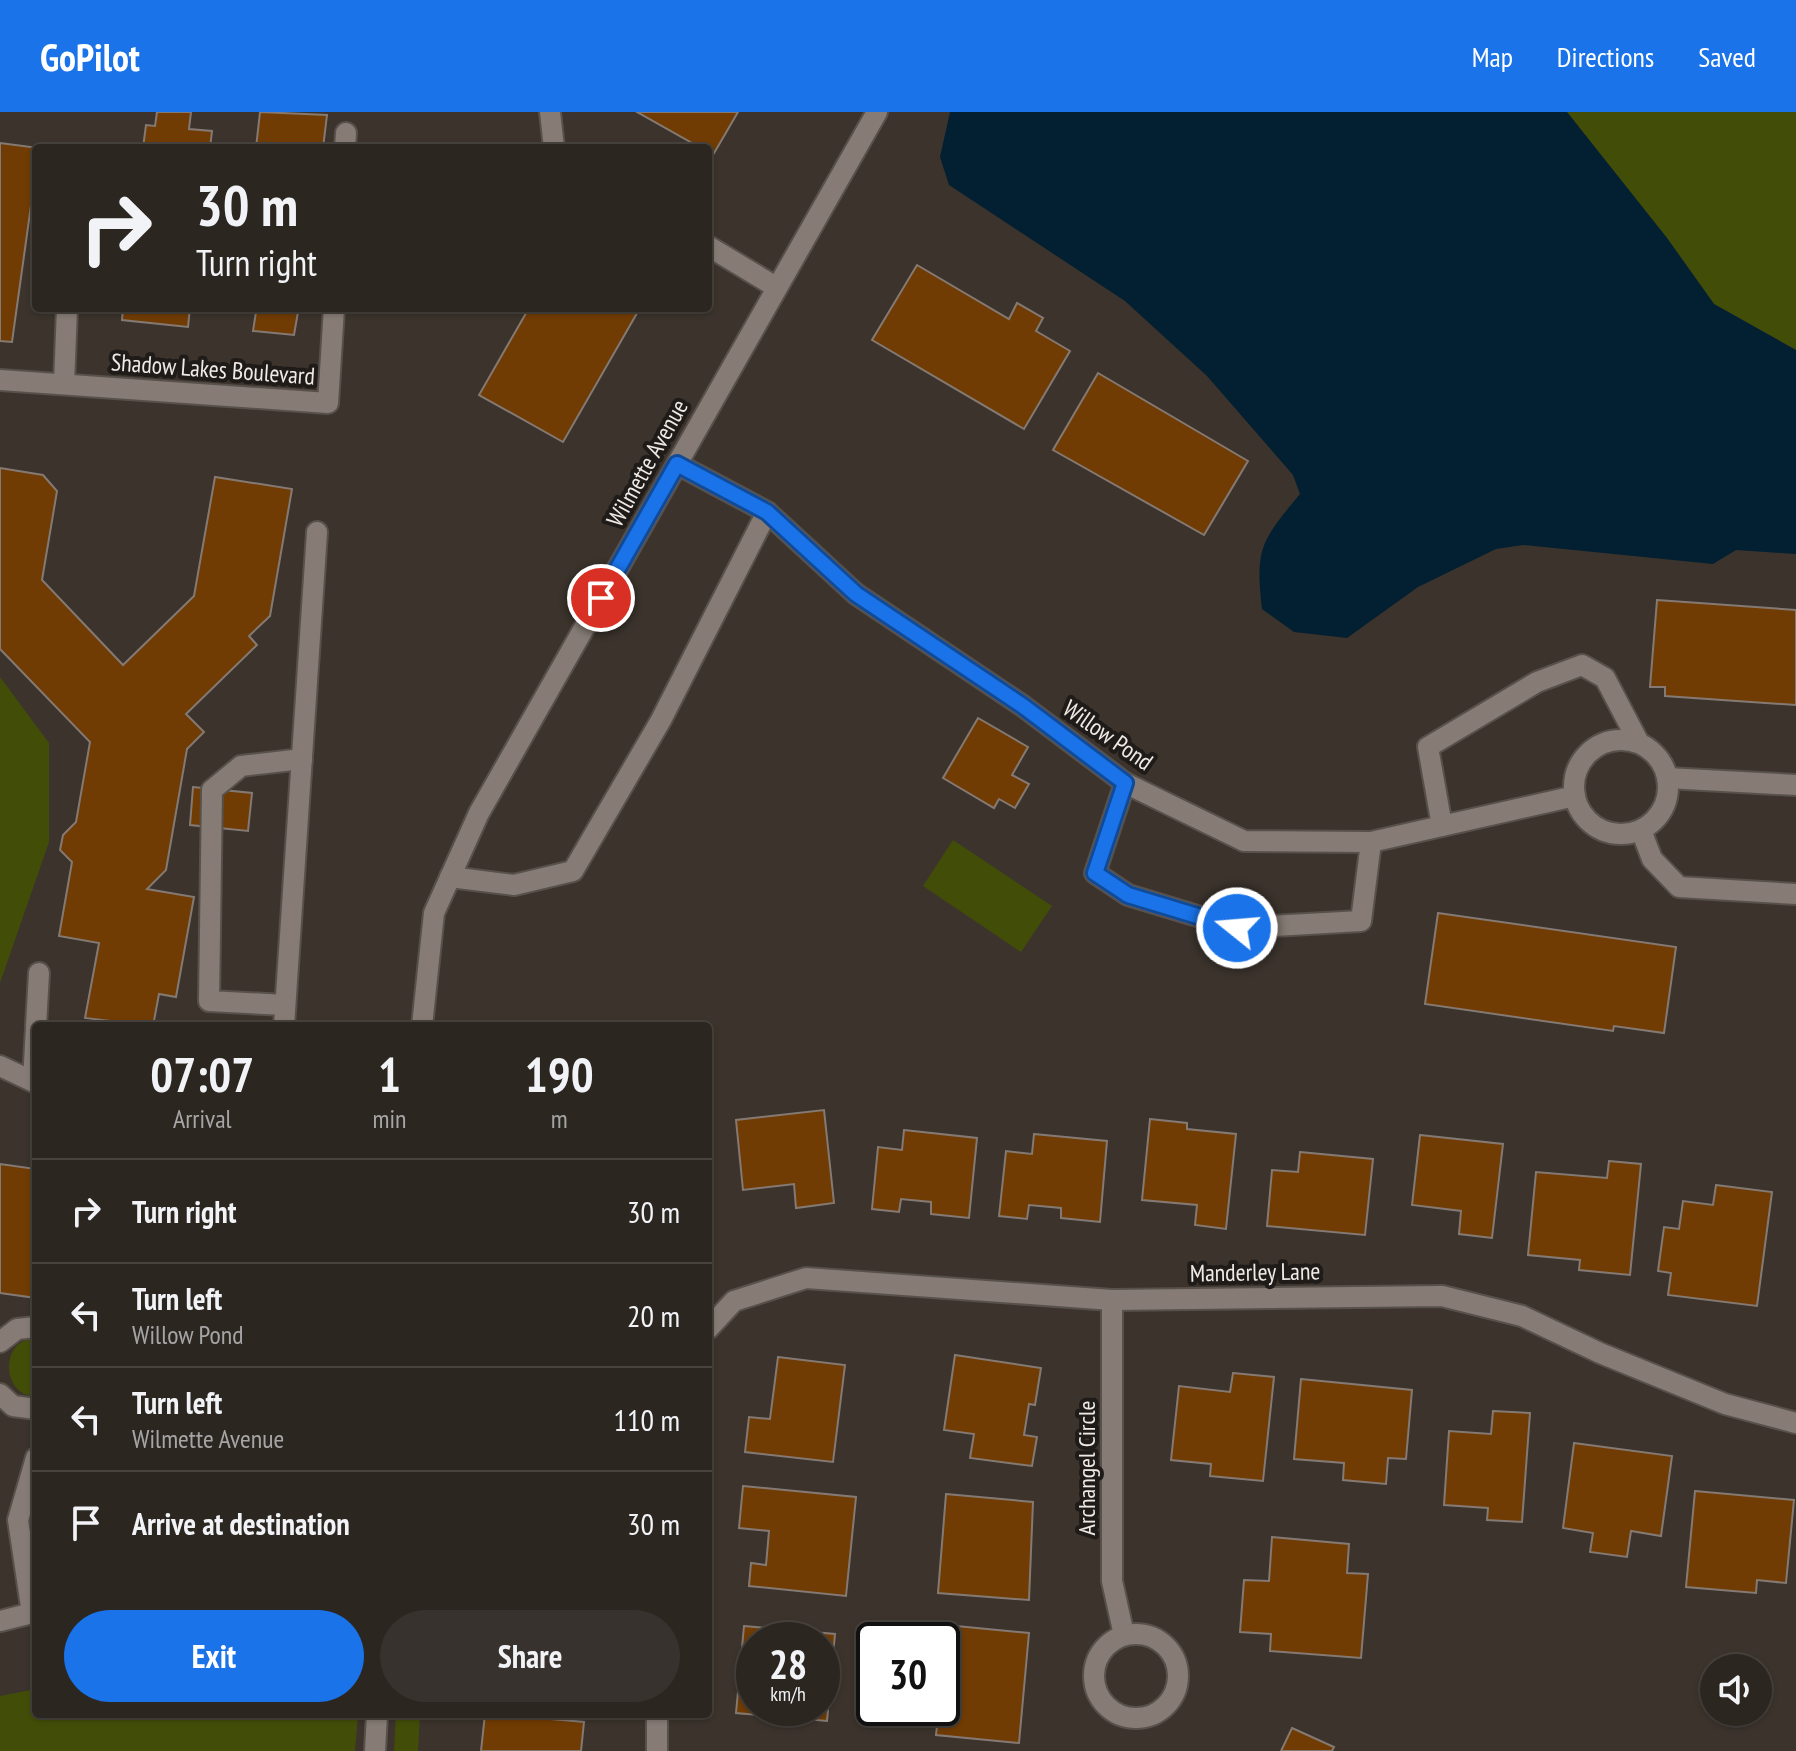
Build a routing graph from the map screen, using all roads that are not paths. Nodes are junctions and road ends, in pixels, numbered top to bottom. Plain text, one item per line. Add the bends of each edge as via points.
1 (550, 112) edge
2 (877, 112) edge
3 (554, 144) edge
4 (712, 248) edge
5 (776, 287) junction
6 (67, 312) edge
7 (334, 312) edge
8 (0, 380) edge
9 (64, 384) junction
10 (677, 464) junction
11 (767, 512) junction
12 (317, 532) dead end
13 (1639, 743) junction
14 (302, 759) junction
15 (1667, 778) junction
16 (1125, 783) junction
17 (1796, 785) edge
18 (1575, 796) junction
19 (1442, 826) junction
20 (1641, 830) junction
21 (1371, 842) junction
22 (450, 877) junction
23 (1796, 894) edge
24 (39, 973) dead end
25 (285, 1016) edge
26 (36, 1022) edge
27 (422, 1022) edge
28 (0, 1066) edge
29 (32, 1081) edge
30 (1112, 1300) junction
31 (712, 1325) edge
32 (32, 1327) edge
33 (0, 1342) edge
34 (0, 1394) edge
35 (32, 1408) edge
36 (1796, 1423) edge
37 (32, 1472) edge
38 (32, 1600) edge
39 (32, 1613) edge
40 (0, 1621) edge
41 (1124, 1635) junction
42 (377, 1718) edge
43 (657, 1718) edge
44 (375, 1751) edge
45 (657, 1751) edge

1 - 3 street
2 - 5 street, Wilmette Avenue
4 - 5 street
5 - 10 street, Wilmette Avenue
6 - 9 street
7 - 9 street, Shadow Lakes Boulevard via 328,403
8 - 9 street, Shadow Lakes Boulevard
10 - 11 street, Willow Pond
10 - 22 street, Wilmette Avenue via 479,813
11 - 16 street, Willow Pond via 856,594 1023,706
11 - 22 street via 661,720 573,871 514,885
12 - 14 street
13 - 15 street via 1652,751
13 - 18 street via 1609,741 1595,748 1576,772
13 - 19 street via 1605,678 1582,665 1537,682 1428,747
14 - 25 street
14 - 25 street via 241,766 212,790 209,1001
15 - 17 street
15 - 20 street via 1663,809
16 - 21 street, Willow Pond via 1244,841
16 - 21 street via 1095,873 1128,895 1237,928 1361,921
18 - 19 street, Willow Pond
18 - 20 street via 1584,817 1596,827 1626,834
19 - 21 street, Willow Pond
20 - 23 street via 1652,859 1679,887
22 - 27 street, Wilmette Avenue via 434,913
24 - 26 street
28 - 29 street
30 - 31 street, Manderley Lane via 806,1278 734,1301
30 - 36 street, Manderley Lane via 1442,1296 1522,1316 1725,1404
30 - 41 street, Archangel Circle via 1112,1581
32 - 33 street via 17,1329
34 - 35 street via 13,1406
37 - 38 street via 18,1520
39 - 40 street
41 - 41 street via 1098,1656 1095,1688 1115,1713 1148,1717 1174,1696 1176,1663 1156,1638
42 - 44 street
43 - 45 street

